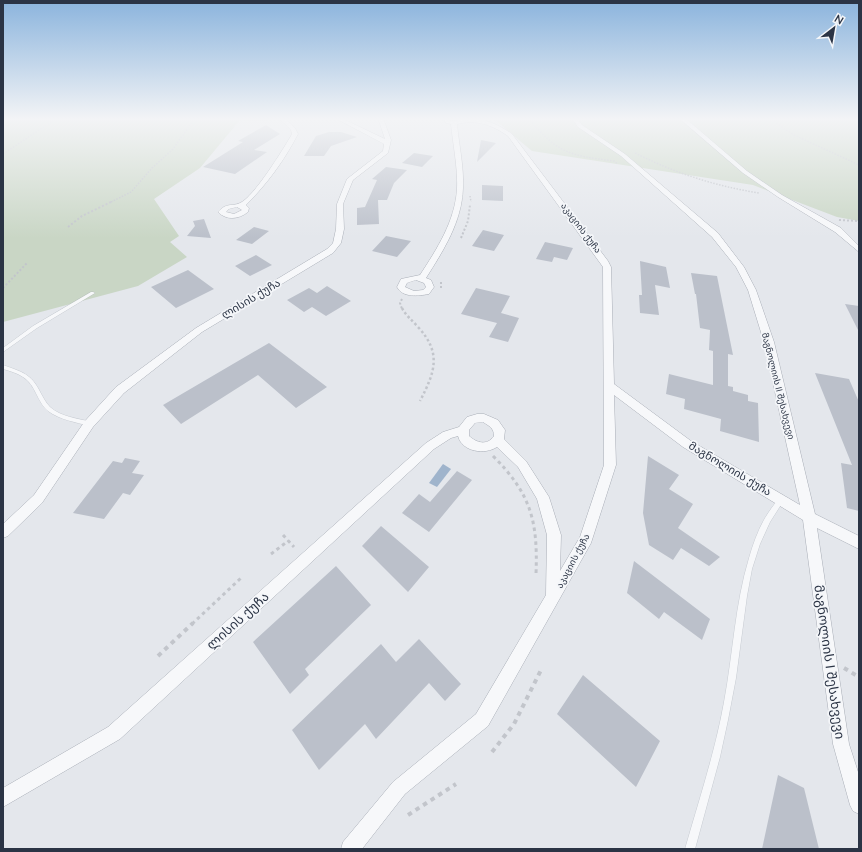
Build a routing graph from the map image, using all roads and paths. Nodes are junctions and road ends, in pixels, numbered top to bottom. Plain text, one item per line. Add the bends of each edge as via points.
1 (162, 158) edge
2 (281, 158) edge
3 (380, 158) edge
4 (457, 158) edge
5 (527, 158) edge
6 (593, 158) edge
7 (626, 158) edge
8 (645, 158) edge
9 (728, 158) edge
10 (843, 158) edge
11 (859, 165) edge
12 (638, 168) junction
13 (470, 196) dead end
14 (780, 196) junction
15 (242, 205) dead end
16 (859, 221) edge
17 (68, 227) dead end
18 (838, 230) junction
19 (461, 238) dead end
20 (859, 250) edge
21 (27, 263) dead end
22 (422, 278) junction
23 (3, 288) edge
24 (93, 293) dead end
25 (409, 294) junction
26 (3, 350) edge
27 (3, 367) edge
28 (608, 385) junction
29 (420, 401) dead end
30 (89, 424) junction
31 (463, 430) junction
32 (498, 441) junction
33 (491, 453) dead end
34 (781, 500) junction
35 (809, 517) junction
36 (3, 532) edge
37 (282, 535) dead end
38 (288, 541) junction
39 (859, 543) edge
40 (294, 547) dead end
41 (271, 554) dead end
42 (536, 574) dead end
43 (241, 578) dead end
44 (553, 597) junction
45 (158, 656) dead end
46 (541, 670) dead end
47 (492, 752) dead end
48 (456, 784) dead end
49 (3, 798) edge
50 (859, 805) edge
51 (408, 815) dead end
52 (350, 849) edge
53 (690, 849) edge

1 - 17 path via 131,192 82,216
2 - 15 street via 259,190
3 - 30 street, ლისის ქუჩა via 350,179 340,204 337,244 330,251 199,330 120,390
4 - 22 street via 460,188 457,208 442,246
5 - 28 street, აკაციის ქუჩა via 607,267
6 - 12 path via 614,161 625,169
7 - 12 street, მაგნოლიის II შესახვევი
8 - 14 path via 663,168 697,180
9 - 14 street
10 - 11 path
12 - 35 street, მაგნოლიის II შესახვევი via 715,235 740,267 752,290 769,342
13 - 19 path via 468,221
14 - 18 street
16 - 18 path via 839,218
18 - 20 street
21 - 23 path
22 - 25 street via 407,279 402,284 402,289
22 - 25 street via 428,282 429,289 422,294
24 - 26 lane via 35,327
25 - 29 path via 400,303 402,309 434,349 435,366
27 - 30 lane via 26,376 49,409 59,416
28 - 34 street, მაგნოლიის ქუჩა via 687,444
28 - 44 street, აკაციის ქუჩა via 610,465 586,539
30 - 36 street, ლისის ქუჩა via 38,499
31 - 32 street via 464,438 476,446 486,447
31 - 32 street via 464,425 472,419 484,418 498,427
31 - 49 street, ლისის ქუჩა via 447,435 430,446 114,733
32 - 44 street via 522,464 543,497 554,535
33 - 42 path via 512,474 530,507 536,526 538,546
34 - 35 street, მაგნოლიის ქუჩა
34 - 53 lane via 770,513 759,538 748,575 728,703
35 - 39 street, მაგნოლიის ქუჩა
35 - 50 street, მაგნოლიის I შესახვევი via 841,744
37 - 38 path
38 - 40 path
38 - 41 path
43 - 45 path
44 - 52 street via 482,720 399,788
46 - 47 path via 522,711 504,740
48 - 51 path

